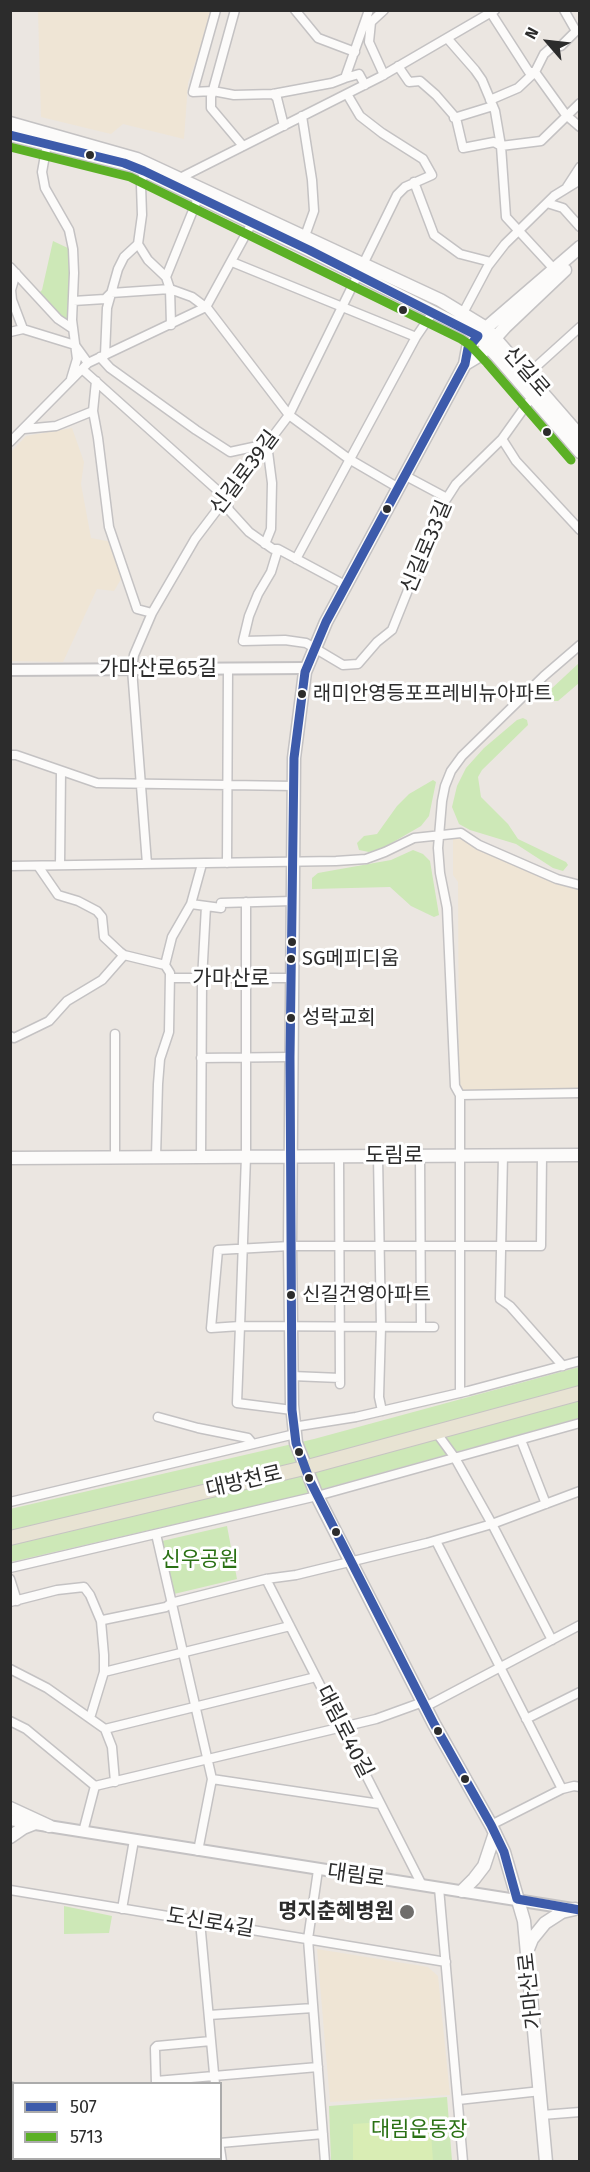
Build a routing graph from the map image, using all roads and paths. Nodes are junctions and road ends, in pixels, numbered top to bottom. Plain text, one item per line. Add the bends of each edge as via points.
1 (216, 10) edge
2 (235, 10) edge
3 (295, 10) edge
4 (369, 10) edge
5 (384, 10) edge
6 (564, 10) edge
7 (493, 12) edge
8 (578, 31) edge
9 (366, 32) junction
10 (447, 38) junction
11 (355, 52) junction
12 (398, 66) junction
13 (535, 72) junction
14 (384, 75) junction
15 (345, 78) junction
16 (365, 85) junction
17 (213, 91) junction
18 (273, 94) junction
19 (347, 94) junction
20 (492, 103) junction
21 (579, 103) edge
22 (566, 115) junction
23 (302, 116) junction
24 (455, 118) junction
25 (10, 123) edge
26 (284, 126) junction
27 (579, 127) edge
28 (10, 135) edge
29 (46, 144) junction
30 (243, 146) junction
31 (501, 146) junction
32 (579, 167) edge
33 (144, 171) junction
34 (180, 178) junction
35 (579, 180) edge
36 (414, 182) junction
37 (565, 190) junction
38 (198, 198) junction
39 (547, 203) junction
40 (252, 223) junction
41 (579, 228) edge
42 (518, 231) junction
43 (305, 236) junction
44 (138, 244) junction
45 (579, 247) edge
46 (579, 257) edge
47 (232, 262) junction
48 (491, 262) junction
49 (359, 269) junction
50 (554, 269) junction
51 (13, 270) edge
52 (166, 277) junction
53 (170, 289) junction
54 (111, 293) junction
55 (73, 301) junction
56 (206, 307) junction
57 (341, 308) junction
58 (433, 312) junction
59 (14, 313) edge
60 (463, 313) junction
61 (171, 325) junction
62 (579, 327) edge
63 (22, 329) junction
64 (73, 329) junction
65 (10, 332) edge
66 (482, 332) junction
67 (416, 337) junction
68 (492, 342) junction
69 (75, 345) junction
70 (102, 356) junction
71 (465, 364) junction
72 (85, 366) junction
73 (528, 375) junction
74 (96, 381) junction
75 (70, 382) junction
76 (532, 397) junction
77 (93, 411) junction
78 (289, 415) junction
79 (24, 429) junction
80 (579, 436) edge
81 (502, 439) junction
82 (10, 442) edge
83 (267, 444) junction
84 (579, 452) edge
85 (349, 459) junction
86 (404, 475) junction
87 (397, 487) junction
88 (226, 498) junction
89 (447, 498) junction
90 (579, 530) edge
91 (266, 544) junction
92 (278, 549) junction
93 (296, 559) junction
94 (345, 585) junction
95 (152, 613) junction
96 (579, 645) edge
97 (315, 648) junction
98 (306, 668) junction
99 (132, 669) junction
100 (228, 669) junction
101 (10, 670) edge
102 (10, 755) edge
103 (61, 771) junction
104 (142, 785) junction
105 (226, 785) junction
106 (294, 786) junction
107 (439, 836) junction
108 (293, 862) junction
109 (227, 863) junction
110 (147, 864) junction
111 (202, 864) junction
112 (60, 865) junction
113 (10, 866) edge
114 (38, 866) junction
115 (579, 885) edge
116 (292, 901) junction
117 (246, 902) junction
118 (191, 904) junction
119 (206, 906) junction
120 (124, 955) junction
121 (165, 965) junction
122 (171, 978) junction
123 (291, 978) junction
124 (246, 979) junction
125 (202, 980) junction
126 (115, 1034) dead end
127 (10, 1036) edge
128 (290, 1057) junction
129 (201, 1058) junction
130 (246, 1058) junction
131 (579, 1093) edge
132 (460, 1095) junction
133 (503, 1155) junction
134 (542, 1155) junction
135 (579, 1155) edge
136 (246, 1156) junction
137 (290, 1156) junction
138 (339, 1156) junction
139 (378, 1156) junction
140 (420, 1156) junction
141 (459, 1156) junction
142 (156, 1157) junction
143 (201, 1157) junction
144 (10, 1158) edge
145 (115, 1158) junction
146 (290, 1246) junction
147 (339, 1246) junction
148 (419, 1246) junction
149 (460, 1246) junction
150 (501, 1246) junction
151 (380, 1247) junction
152 (243, 1249) junction
153 (240, 1326) junction
154 (291, 1327) junction
155 (340, 1327) junction
156 (381, 1327) junction
157 (421, 1327) junction
158 (434, 1327) dead end
159 (579, 1361) edge
160 (563, 1366) junction
161 (292, 1376) junction
162 (460, 1393) junction
163 (579, 1393) edge
164 (292, 1410) junction
165 (382, 1411) junction
166 (158, 1417) dead end
167 (579, 1423) edge
168 (294, 1431) junction
169 (436, 1432) junction
170 (521, 1440) junction
171 (253, 1444) junction
172 (455, 1458) junction
173 (304, 1468) junction
174 (579, 1491) edge
175 (317, 1496) junction
176 (10, 1502) edge
177 (546, 1504) junction
178 (492, 1524) junction
179 (156, 1534) junction
180 (10, 1538) edge
181 (436, 1541) junction
182 (351, 1562) junction
183 (10, 1568) edge
184 (10, 1579) edge
185 (266, 1579) junction
186 (14, 1601) edge
187 (171, 1603) junction
188 (100, 1619) junction
189 (579, 1625) edge
190 (290, 1626) junction
191 (552, 1640) junction
192 (183, 1652) junction
193 (499, 1667) junction
194 (10, 1669) edge
195 (104, 1672) junction
196 (316, 1677) junction
197 (579, 1694) edge
198 (424, 1704) junction
199 (195, 1706) junction
200 (90, 1718) junction
201 (526, 1719) junction
202 (10, 1721) edge
203 (341, 1727) junction
204 (105, 1728) junction
205 (208, 1760) junction
206 (212, 1779) junction
207 (115, 1782) junction
208 (95, 1786) junction
209 (579, 1787) edge
210 (562, 1789) junction
211 (380, 1804) junction
212 (10, 1808) edge
213 (10, 1820) edge
214 (33, 1824) junction
215 (49, 1826) junction
216 (493, 1829) junction
217 (84, 1832) junction
218 (10, 1837) edge
219 (134, 1840) junction
220 (198, 1851) junction
221 (318, 1870) junction
222 (422, 1885) junction
223 (439, 1888) junction
224 (10, 1890) edge
225 (462, 1891) junction
226 (517, 1899) junction
227 (122, 1909) junction
228 (577, 1909) edge
229 (200, 1922) junction
230 (308, 1939) junction
231 (527, 1953) junction
232 (446, 1962) junction
233 (313, 2008) junction
234 (209, 2015) junction
235 (211, 2041) junction
236 (318, 2067) junction
237 (214, 2080) edge
238 (156, 2082) edge
239 (541, 2091) junction
240 (458, 2100) junction
241 (579, 2112) edge
242 (542, 2115) junction
243 (323, 2134) junction
244 (222, 2143) edge
245 (325, 2162) edge
246 (463, 2162) edge
247 (546, 2162) edge

1 - 17 street via 193,92
2 - 17 street
3 - 11 street via 318,38
4 - 9 street
5 - 9 street
6 - 8 street
7 - 10 street
7 - 13 street via 529,72
8 - 13 street via 561,46 543,54
9 - 11 street
9 - 14 street
10 - 12 street
10 - 20 street via 475,70
11 - 15 street
12 - 14 street
12 - 24 street via 409,82 420,81
13 - 20 street via 518,88
13 - 22 street
14 - 16 street
15 - 16 street via 359,74
15 - 18 street
16 - 19 street
17 - 18 street
17 - 30 street via 211,108
18 - 26 street
19 - 23 street
19 - 36 street, 신길로39길 via 368,123 414,152 429,167 432,175
20 - 24 street
20 - 31 street
21 - 22 street
22 - 27 street
22 - 31 street via 541,141
23 - 26 street
23 - 43 street via 314,211
24 - 31 street via 464,148 494,142
25 - 34 main road, 신길로 via 137,159
26 - 30 street
28 - 29 main road, 신길로
29 - 33 main road, 신길로
29 - 55 street via 42,172 45,188 69,230
30 - 34 street
31 - 42 street via 506,217
32 - 37 street
33 - 38 main road, 신길로
33 - 44 street
34 - 43 main road, 신길로
35 - 37 street
36 - 48 street via 434,235 459,254
36 - 49 street, 신길로39길 via 397,195
37 - 39 street
38 - 40 main road, 신길로
38 - 52 street
39 - 41 street via 563,208
39 - 42 street
40 - 47 street
40 - 49 main road, 신길로
42 - 48 street
42 - 50 street
43 - 49 main road, 신길로
44 - 52 street
44 - 54 street via 124,256
45 - 50 main road, 가마산로
46 - 68 main road, 가마산로
47 - 56 street
47 - 57 street
48 - 60 street
49 - 57 street, 신길로39길
49 - 58 main road, 신길로
49 - 60 main road, 신길로
50 - 66 main road, 가마산로
51 - 59 street
51 - 64 street via 58,319
52 - 53 street
53 - 54 street
53 - 56 street
53 - 61 street
54 - 55 street via 105,299
54 - 70 street
55 - 64 street
56 - 61 street
56 - 78 street
57 - 67 street
57 - 78 street, 신길로39길
58 - 66 main road, 신길로
58 - 67 street
59 - 63 street
60 - 66 main road, 신길로
61 - 70 street
62 - 73 street
63 - 65 street
63 - 69 street
64 - 69 street
66 - 68 main road, 신길로
66 - 71 main road, 가마산로 via 468,348
67 - 85 street
68 - 71 main road, 가마산로
68 - 73 main road, 신길로
68 - 76 main road, 신길로
69 - 72 street
69 - 75 street via 77,359
70 - 72 street
70 - 83 street via 119,375 230,452
71 - 86 main road, 가마산로
72 - 74 street
72 - 75 street
73 - 80 main road, 신길로
74 - 77 street
74 - 88 street
75 - 79 street
76 - 81 street, 신길로33길
76 - 84 main road, 신길로
77 - 79 street via 56,426
77 - 95 street via 109,527 137,609
78 - 83 street, 신길로39길
78 - 85 street
79 - 82 street
81 - 89 street, 신길로33길
81 - 90 street via 516,461
83 - 88 street, 신길로39길
83 - 91 street via 272,483 271,529
85 - 87 street
85 - 93 street
86 - 87 main road, 가마산로
86 - 89 street
87 - 94 main road, 가마산로
88 - 91 street via 236,520
88 - 95 street, 신길로39길 via 195,539
89 - 97 street, 신길로33길 via 392,630 355,666 344,665
91 - 92 street
92 - 93 street
92 - 97 street via 249,616 243,641 285,640
93 - 94 street
94 - 97 main road, 가마산로
95 - 99 street, 신길로39길
96 - 107 street via 451,771 442,801
97 - 98 main road, 가마산로
98 - 100 street, 가마산로65길
98 - 106 main road, 가마산로
99 - 100 street, 가마산로65길
99 - 101 street, 가마산로65길
99 - 104 street
100 - 105 street
102 - 103 street
103 - 104 street via 97,783
103 - 112 street
104 - 105 street
104 - 110 street
105 - 106 street
105 - 109 street
106 - 108 main road, 가마산로
107 - 108 street via 414,838 366,859
107 - 115 street via 461,833 557,879
107 - 132 street via 440,873 447,908 455,1086
108 - 109 street
108 - 116 main road, 가마산로
109 - 111 street
110 - 111 street
110 - 112 street
111 - 118 street
112 - 114 street
113 - 114 street
114 - 120 street via 58,896 97,911 102,917 104,937
116 - 117 street
116 - 123 main road, 가마산로
117 - 119 street via 221,903 221,908
117 - 124 street
118 - 119 street
118 - 121 street via 172,937
119 - 125 street
120 - 121 street
120 - 127 street via 102,980 67,1001 49,1021 14,1038
121 - 122 street
122 - 125 street, 가마산로
122 - 142 street via 169,1032 158,1076
123 - 124 street, 가마산로
123 - 128 main road, 가마산로
124 - 125 street, 가마산로
124 - 130 street
125 - 129 street
126 - 145 street
128 - 130 street
128 - 137 main road, 가마산로
129 - 130 street
129 - 143 street
130 - 136 street
131 - 132 street
132 - 141 street
133 - 134 main road, 도림로
133 - 141 main road, 도림로
133 - 150 street
134 - 135 main road, 도림로
134 - 150 street via 541,1246
136 - 137 main road, 도림로
136 - 143 main road, 도림로
136 - 152 street
137 - 138 main road, 도림로
137 - 146 main road, 가마산로
138 - 139 main road, 도림로
138 - 147 street
139 - 140 main road, 도림로
139 - 151 street
140 - 141 main road, 도림로
140 - 148 street
141 - 149 street
142 - 143 main road, 도림로
142 - 145 main road, 도림로
144 - 145 main road, 도림로
146 - 147 street
146 - 152 street
146 - 154 main road, 가마산로
147 - 151 street
147 - 155 street
148 - 149 street
148 - 151 street
148 - 157 street
149 - 150 street
149 - 162 street
150 - 160 street via 500,1299
151 - 156 street
152 - 153 street
152 - 153 street via 218,1250 211,1328
153 - 154 street
153 - 164 street via 237,1403
154 - 155 street
154 - 161 main road, 가마산로
155 - 156 street
155 - 161 street via 340,1381
156 - 157 street
156 - 165 street
157 - 158 street
159 - 160 street
160 - 162 street
161 - 164 main road, 가마산로
162 - 165 street
163 - 169 main road, 대방천로
164 - 168 main road, 가마산로
165 - 168 street
166 - 171 street via 248,1438
167 - 170 street
168 - 171 street
168 - 173 main road, 가마산로
169 - 172 street
169 - 173 main road, 대방천로
170 - 172 street
170 - 177 street
171 - 176 street
172 - 175 street
172 - 178 street
173 - 175 main road, 가마산로
173 - 180 main road, 대방천로
174 - 177 street
175 - 179 street
175 - 182 main road, 가마산로
177 - 178 street
178 - 181 street
178 - 191 street
179 - 183 street
179 - 187 street
181 - 182 street
181 - 193 street
182 - 185 street
182 - 198 main road, 가마산로
184 - 186 street
185 - 187 street
185 - 190 street, 대림로40길
186 - 188 street via 84,1587
187 - 188 street
187 - 192 street
188 - 195 street
189 - 191 street
190 - 192 street
190 - 196 street, 대림로40길
191 - 193 street
192 - 195 street
192 - 199 street
193 - 198 street
193 - 201 street
194 - 200 street via 47,1688
195 - 200 street
196 - 199 street
196 - 203 street, 대림로40길
197 - 201 street
198 - 203 street
198 - 216 main road, 가마산로
199 - 204 street
199 - 205 street
200 - 204 street
201 - 210 street
202 - 208 street via 26,1729
203 - 205 street
203 - 211 street, 대림로40길
204 - 207 street via 112,1747
205 - 206 street
205 - 207 street
206 - 211 street
206 - 220 street
207 - 208 street
208 - 217 street
209 - 210 street
210 - 216 street
211 - 222 street, 대림로40길
212 - 215 main road
213 - 214 street, 대림로
214 - 215 street, 대림로
214 - 218 main road
215 - 217 street, 대림로
216 - 225 main road via 484,1866
216 - 226 main road, 가마산로
217 - 219 street, 대림로
219 - 220 street, 대림로
219 - 227 street
220 - 221 street, 대림로
221 - 222 street, 대림로
221 - 230 street
222 - 223 street, 대림로
223 - 225 street, 대림로
223 - 232 street
224 - 227 street, 도신로4길
225 - 226 street, 대림로
226 - 228 street, 대림로
226 - 231 main road, 가마산로
227 - 229 street, 도신로4길
228 - 231 main road via 562,1912 545,1923
229 - 230 street, 도신로4길
229 - 234 street
230 - 232 street, 도신로4길
230 - 233 street
231 - 239 main road, 가마산로
232 - 240 street
233 - 234 street
233 - 236 street
234 - 235 street
235 - 237 street
235 - 238 street via 155,2048
236 - 237 street
236 - 243 street
237 - 238 street
239 - 240 street
239 - 242 main road, 가마산로
240 - 246 street
241 - 242 street
242 - 247 main road, 가마산로
243 - 244 street
243 - 245 street

